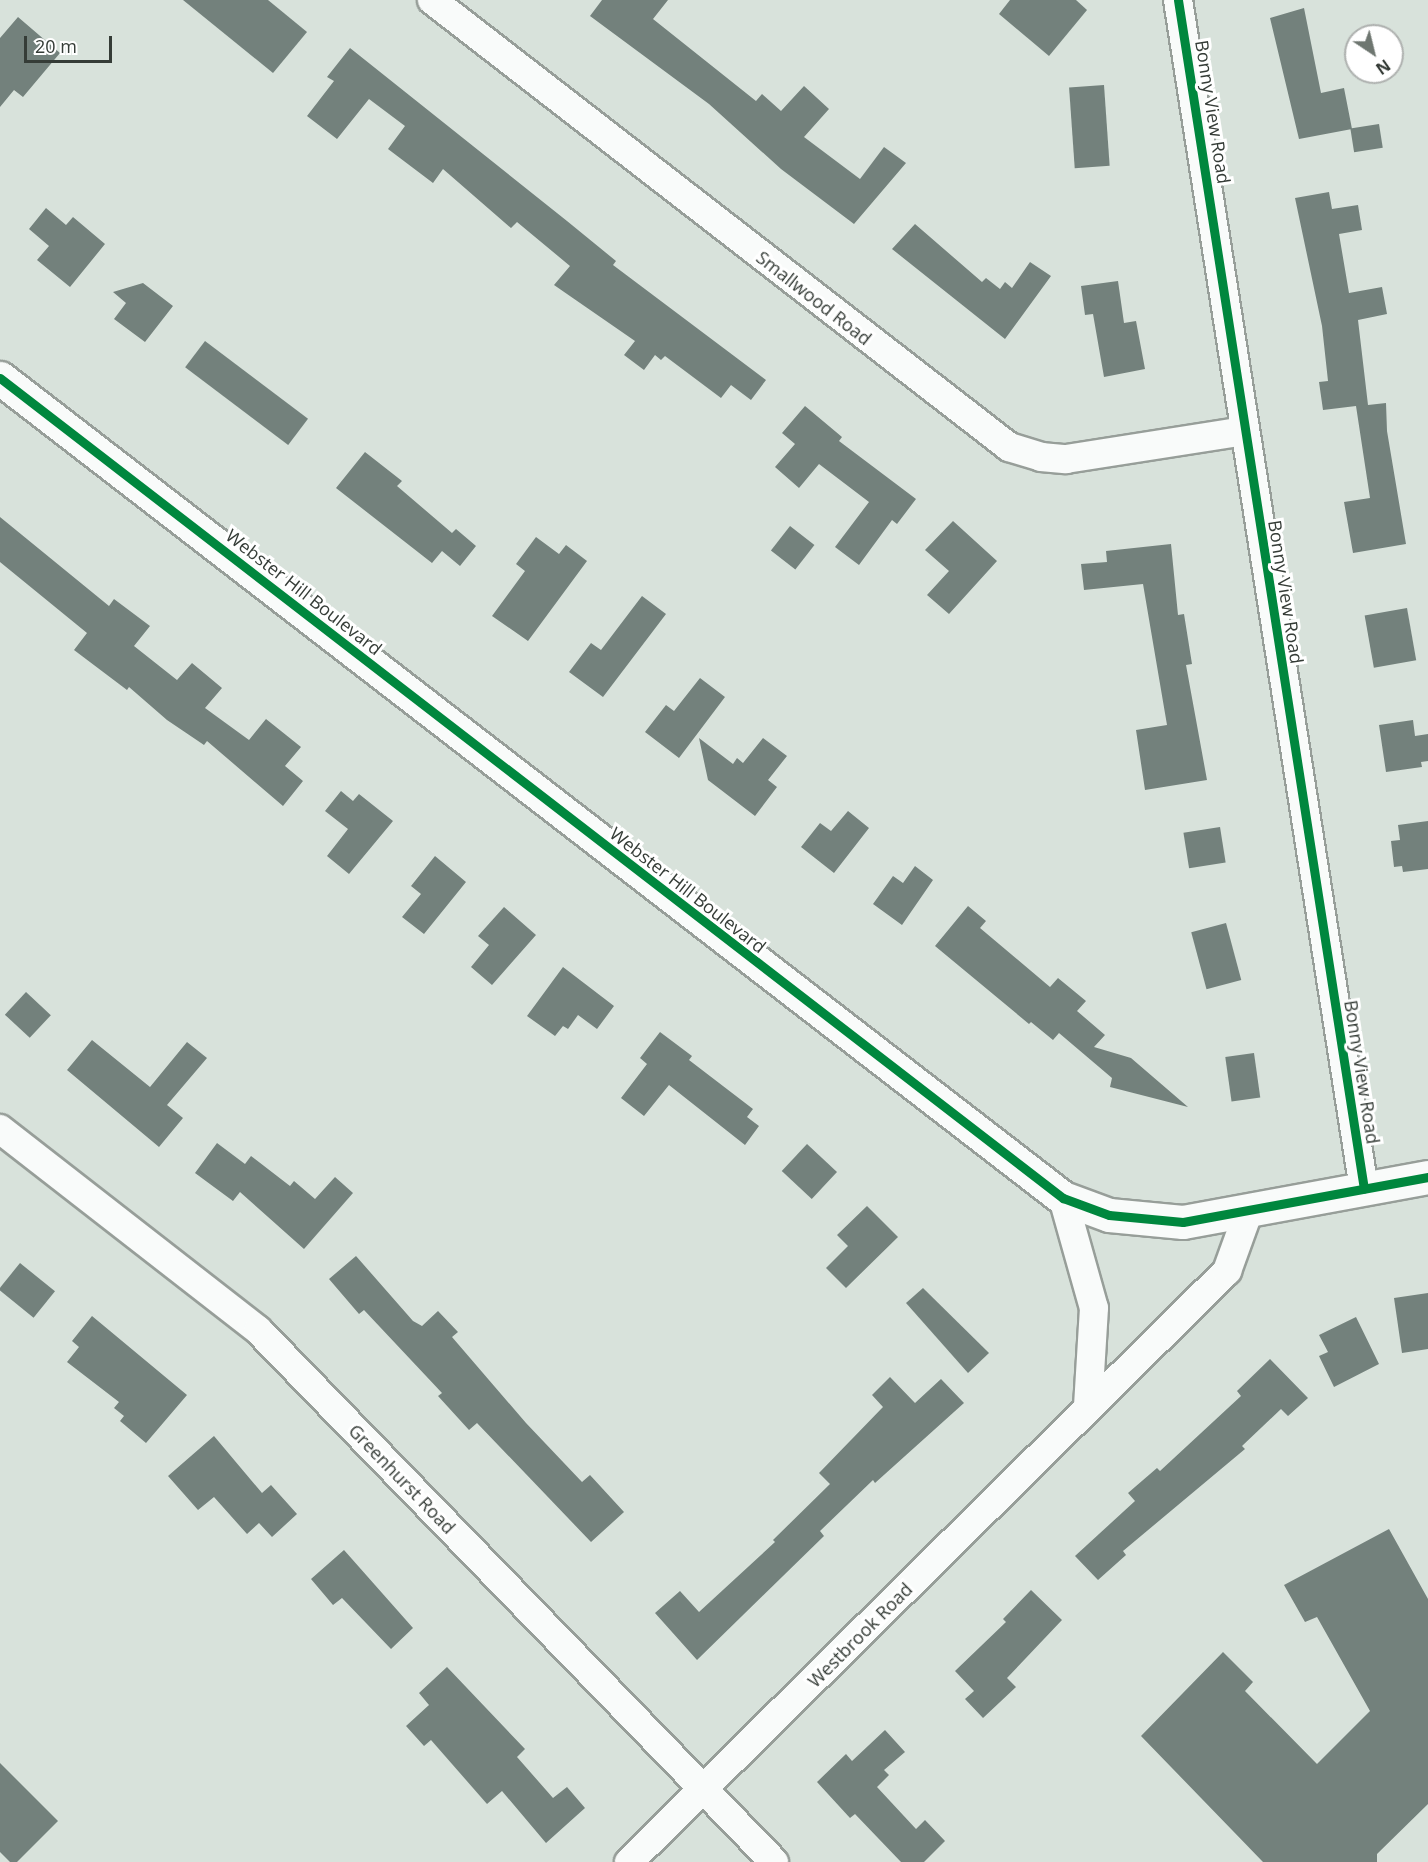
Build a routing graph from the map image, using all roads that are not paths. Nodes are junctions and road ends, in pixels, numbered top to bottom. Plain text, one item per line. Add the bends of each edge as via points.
1 (432, 0) edge
2 (1178, 0) edge
3 (0, 378) edge
4 (1244, 431) junction
5 (0, 1129) edge
6 (1428, 1177) edge
7 (1364, 1190) junction
8 (1063, 1198) junction
9 (1248, 1213) junction
10 (1088, 1405) junction
11 (704, 1790) junction
12 (628, 1862) edge
13 (774, 1862) edge

1 - 4 street, Smallwood Road via 1009,447 1041,457 1066,459
2 - 4 street, Bonny View Road
3 - 8 street, Webster Hill Boulevard
4 - 7 street, Bonny View Road
5 - 11 street, Greenhurst Road via 258,1330
6 - 7 street, Webster Hill Boulevard
7 - 9 street, Webster Hill Boulevard
8 - 9 street, Webster Hill Boulevard via 1109,1215 1146,1221 1183,1222
8 - 10 street via 1094,1308
9 - 10 street, Westbrook Road via 1227,1271
10 - 11 street, Westbrook Road
11 - 12 street, Westbrook Road
11 - 13 street, Greenhurst Road

